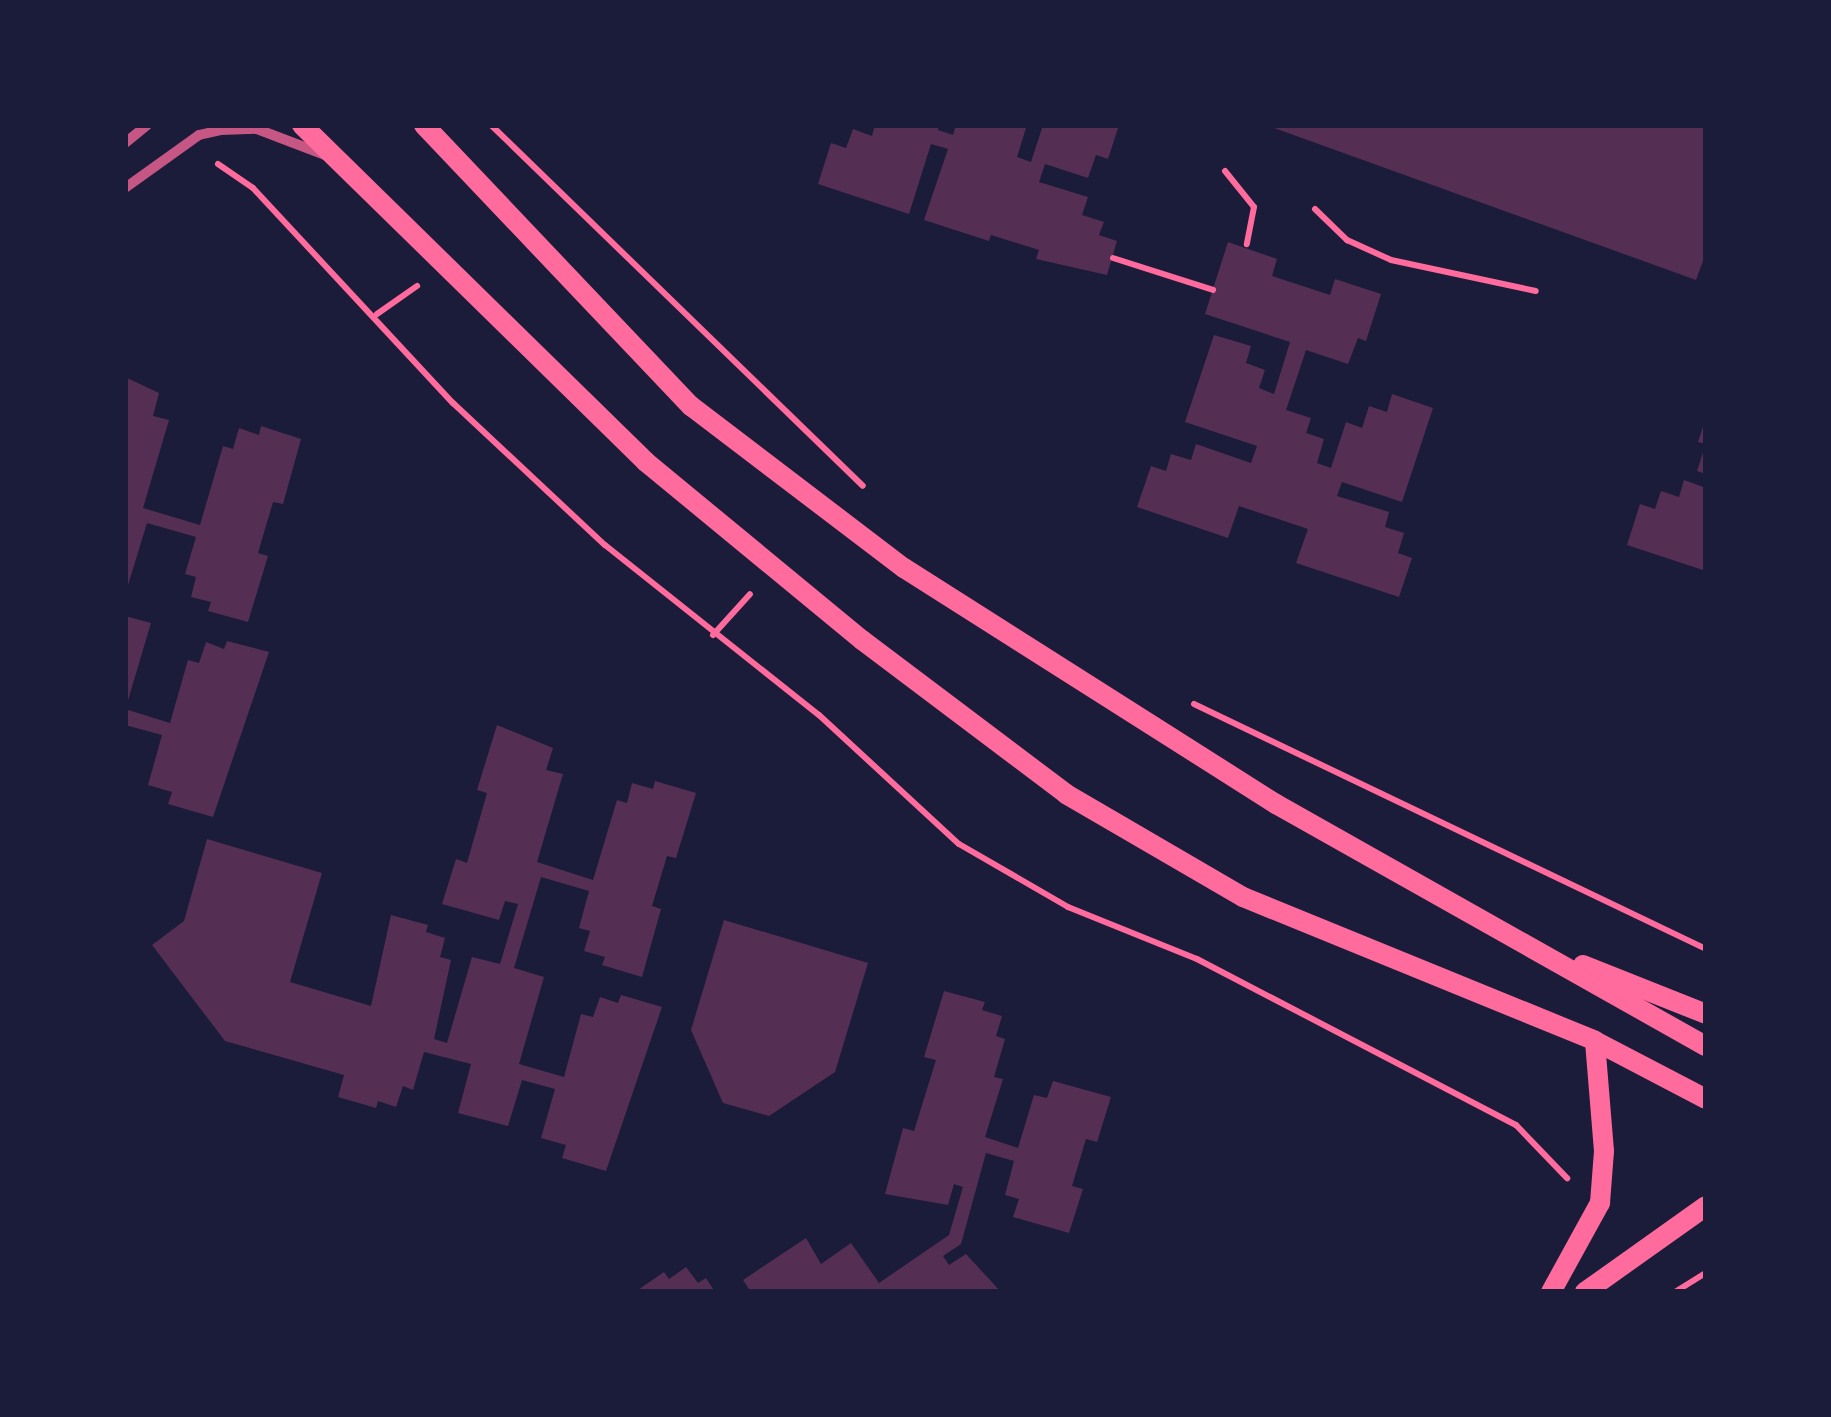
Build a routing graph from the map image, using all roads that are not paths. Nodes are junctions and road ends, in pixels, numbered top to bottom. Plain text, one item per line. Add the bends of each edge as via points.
1 (147, 125) edge
2 (302, 125) edge
3 (424, 125) edge
4 (125, 143) edge
5 (326, 155) junction
6 (125, 188) edge
7 (1458, 909) junction
8 (1706, 1014) edge
9 (1595, 1041) junction
10 (1706, 1046) edge
11 (1706, 1099) edge
12 (1706, 1206) edge
13 (1551, 1292) edge
14 (1585, 1292) edge

1 - 4 street
2 - 5 main road
3 - 7 main road via 691,406 858,534 1110,704
5 - 6 street via 258,129 199,135
5 - 9 main road via 646,462 1066,794 1243,898
7 - 8 main road
7 - 10 main road
9 - 11 main road
9 - 13 main road via 1604,1151 1600,1203
12 - 14 main road

